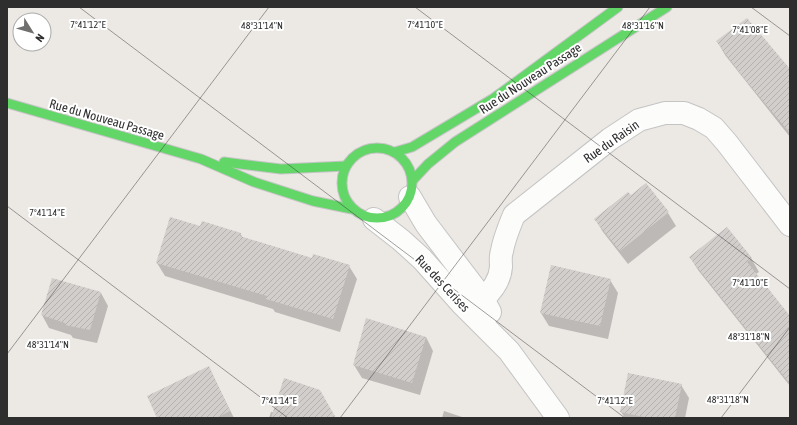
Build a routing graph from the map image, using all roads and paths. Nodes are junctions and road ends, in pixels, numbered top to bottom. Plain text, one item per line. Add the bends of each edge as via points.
1 (618, 7) edge
2 (667, 7) edge
3 (7, 103) edge
4 (395, 152) junction
5 (200, 159) junction
6 (346, 166) junction
7 (411, 189) junction
8 (352, 208) junction
9 (374, 219) junction
10 (790, 225) edge
11 (483, 299) junction
12 (509, 351) junction
13 (558, 418) edge

1 - 4 main road, Rue du Nouveau Passage via 494,98 445,128
2 - 7 main road, Rue du Nouveau Passage via 455,142 428,164
3 - 5 main road, Rue du Nouveau Passage
4 - 6 main road via 373,147 362,150
4 - 7 main road via 410,168
5 - 6 main road, Rue du Nouveau Passage via 281,169
5 - 8 main road, Rue du Nouveau Passage via 254,182 313,201
6 - 8 main road via 342,176 342,188 345,199
7 - 9 main road via 406,203 398,212 387,218
7 - 11 street, Rue des Cerises via 426,224
8 - 9 main road via 362,216
9 - 12 street, Rue des Cerises via 422,259
10 - 11 street, Rue du Raisin via 714,128 684,113 665,113 639,120 610,138 514,215 501,253 498,280 492,291
11 - 12 street, Rue des Cerises
12 - 13 street, Rue des Cerises

